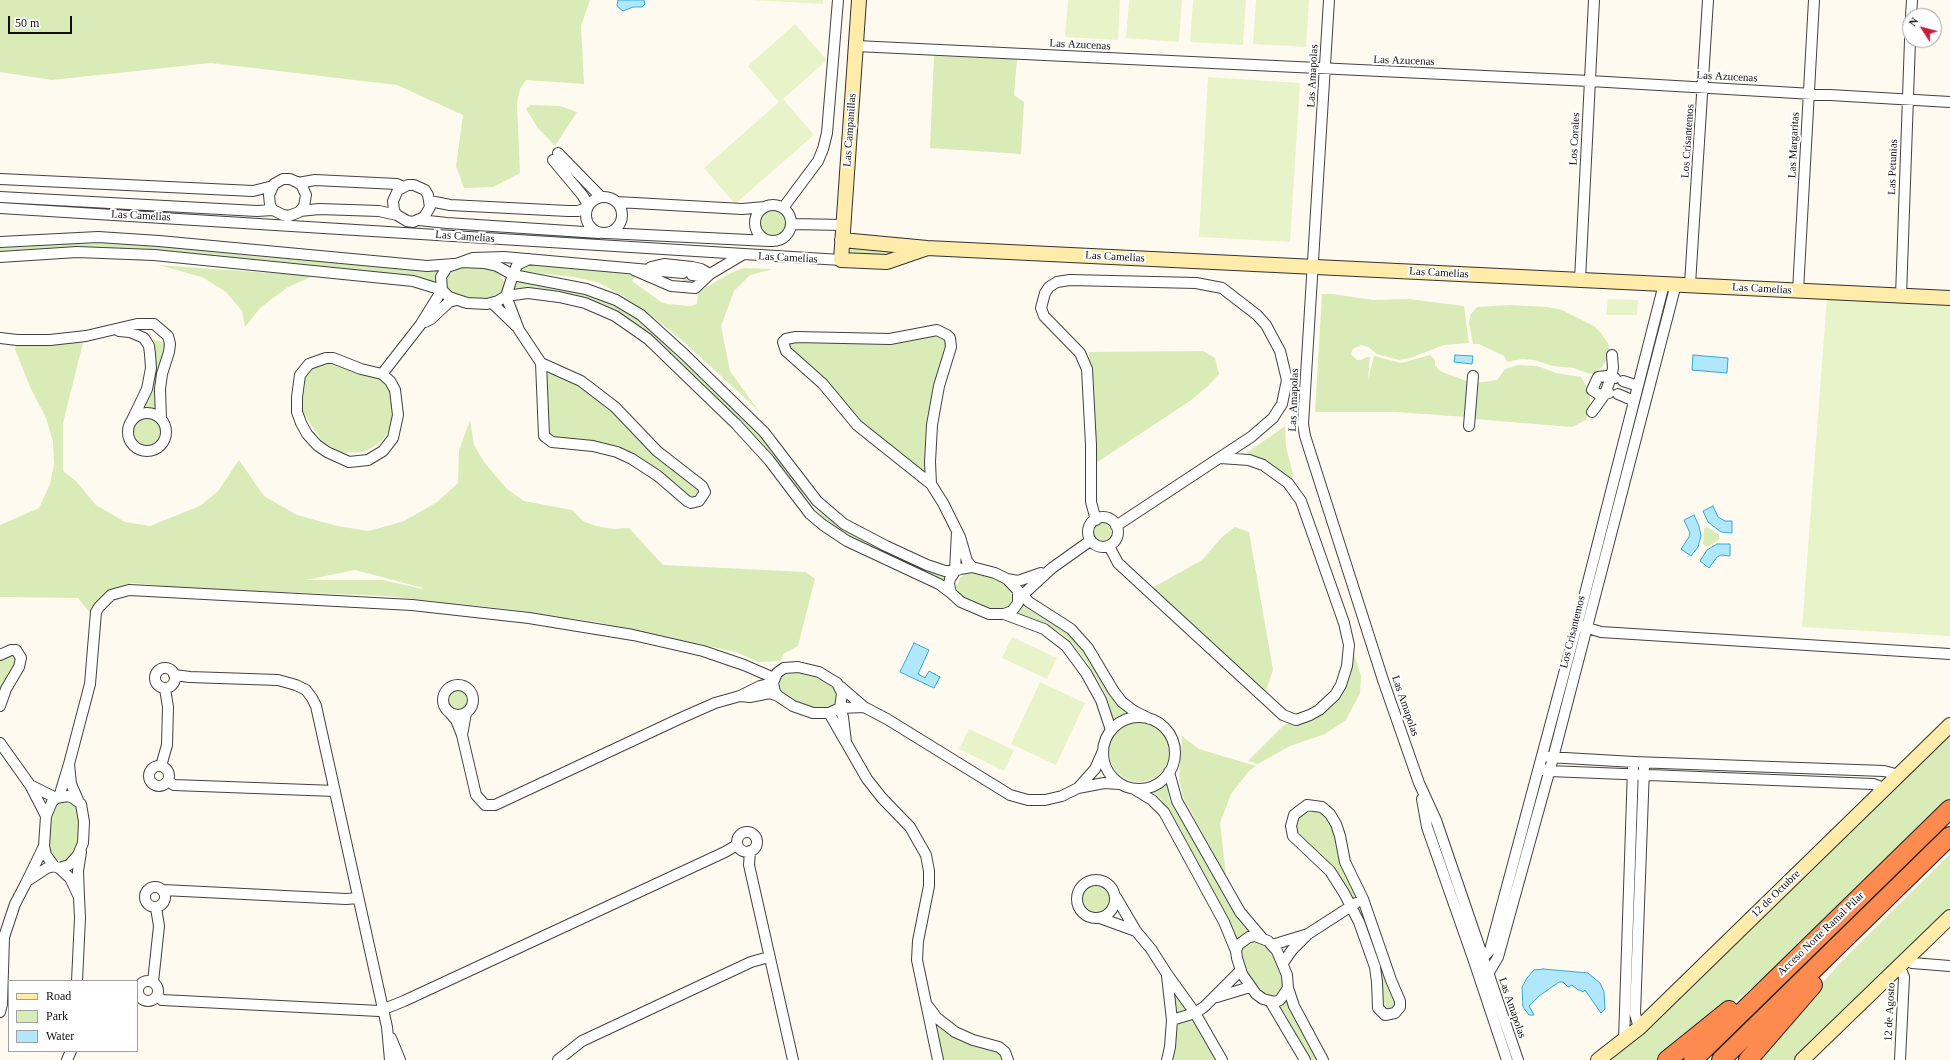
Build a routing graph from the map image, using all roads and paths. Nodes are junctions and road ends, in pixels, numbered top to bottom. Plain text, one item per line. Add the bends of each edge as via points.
1 (838, 0) edge
2 (859, 0) edge
3 (1329, 0) edge
4 (1594, 0) edge
5 (1708, 0) edge
6 (1814, 0) edge
7 (856, 46) junction
8 (1910, 48) edge
9 (1326, 69) junction
10 (1590, 81) junction
11 (1703, 88) junction
12 (1809, 93) junction
13 (1907, 99) junction
14 (1950, 102) edge
15 (0, 179) edge
16 (298, 183) junction
17 (273, 186) junction
18 (404, 187) junction
19 (600, 196) junction
20 (0, 197) edge
21 (430, 201) junction
22 (617, 202) junction
23 (587, 207) junction
24 (764, 207) junction
25 (0, 208) edge
26 (783, 208) junction
27 (274, 210) junction
28 (300, 211) junction
29 (398, 216) junction
30 (419, 220) junction
31 (792, 224) junction
32 (843, 226) junction
33 (602, 233) junction
34 (842, 240) junction
35 (769, 241) junction
36 (0, 242) edge
37 (927, 248) junction
38 (742, 256) junction
39 (0, 257) edge
40 (529, 259) junction
41 (840, 260) junction
42 (458, 263) junction
43 (629, 267) junction
44 (1313, 267) junction
45 (646, 269) junction
46 (513, 275) junction
47 (694, 276) junction
48 (1580, 280) junction
49 (1677, 284) junction
50 (442, 290) junction
51 (1798, 291) junction
52 (506, 296) junction
53 (1901, 296) junction
54 (1950, 298) edge
55 (456, 300) junction
56 (492, 303) junction
57 (421, 324) junction
58 (111, 330) junction
59 (519, 330) junction
60 (0, 338) edge
61 (541, 364) junction
62 (382, 374) junction
63 (1473, 376) dead end
64 (1598, 377) junction
65 (1616, 378) junction
66 (1592, 390) junction
67 (1611, 394) junction
68 (1639, 394) junction
69 (161, 419) junction
70 (131, 422) junction
71 (1470, 426) dead end
72 (1220, 458) junction
73 (931, 484) junction
74 (812, 495) junction
75 (802, 504) junction
76 (1096, 520) junction
77 (1116, 526) junction
78 (957, 531) junction
79 (1090, 540) junction
80 (1109, 546) junction
81 (972, 567) junction
82 (1052, 568) junction
83 (955, 571) junction
84 (1007, 580) junction
85 (951, 593) junction
86 (1020, 596) junction
87 (1004, 614) junction
88 (1582, 627) junction
89 (1950, 654) edge
90 (0, 655) edge
91 (174, 675) junction
92 (774, 680) junction
93 (165, 688) junction
94 (841, 688) junction
95 (740, 696) junction
96 (778, 696) junction
97 (0, 706) edge
98 (840, 708) junction
99 (864, 708) junction
100 (450, 713) junction
101 (828, 713) junction
102 (466, 714) junction
103 (1150, 719) junction
104 (1950, 724) edge
105 (1111, 730) junction
106 (462, 735) junction
107 (846, 742) junction
108 (0, 744) edge
109 (1103, 750) junction
110 (1542, 756) junction
111 (1553, 758) junction
112 (1639, 762) junction
113 (69, 764) junction
114 (161, 766) junction
115 (1811, 767) junction
116 (1544, 770) junction
117 (1169, 772) junction
118 (1633, 774) junction
119 (1644, 774) junction
120 (1899, 775) junction
121 (1810, 781) junction
122 (168, 782) junction
123 (30, 785) junction
124 (1122, 785) junction
125 (1078, 788) junction
126 (1132, 788) junction
127 (1884, 788) junction
128 (335, 791) junction
129 (57, 798) junction
130 (78, 800) junction
131 (1950, 809) edge
132 (46, 816) junction
133 (1950, 836) edge
134 (737, 845) junction
135 (44, 846) junction
136 (82, 848) junction
137 (750, 851) junction
138 (56, 867) junction
139 (1518, 867) junction
140 (27, 881) junction
141 (1897, 887) junction
142 (163, 890) junction
143 (1115, 896) junction
144 (79, 897) junction
145 (358, 898) junction
146 (1363, 899) junction
147 (1351, 906) junction
148 (156, 908) junction
149 (1950, 917) edge
150 (1100, 918) junction
151 (1136, 931) junction
152 (1308, 934) junction
153 (1262, 938) junction
154 (2, 939) edge
155 (1814, 942) junction
156 (1272, 945) junction
157 (1236, 951) junction
158 (769, 957) junction
159 (1479, 959) junction
160 (1283, 963) junction
161 (1902, 964) junction
162 (1950, 966) edge
163 (1240, 970) junction
164 (1166, 974) junction
165 (1484, 976) junction
166 (77, 980) edge
167 (153, 982) junction
168 (1250, 987) junction
169 (1288, 988) junction
170 (157, 996) junction
171 (1215, 997) junction
172 (1270, 1001) junction
173 (925, 1002) junction
174 (383, 1010) junction
175 (0, 1012) edge
176 (1195, 1013) junction
177 (1172, 1020) junction
178 (387, 1027) junction
179 (1639, 1028) junction
180 (1624, 1040) junction
181 (570, 1050) junction
182 (390, 1060) edge
183 (400, 1060) edge
184 (550, 1060) edge
185 (558, 1060) edge
186 (793, 1060) edge
187 (938, 1060) edge
188 (1008, 1060) edge
189 (1167, 1060) edge
190 (1222, 1060) edge
191 (1305, 1060) edge
192 (1323, 1060) edge
193 (1507, 1060) edge
194 (1518, 1060) edge
195 (1598, 1060) edge
196 (1667, 1060) edge
197 (1693, 1060) edge
198 (1721, 1060) edge
199 (1748, 1060) edge
200 (1802, 1060) edge
201 (1900, 1060) edge

1 - 26 street via 826,138 818,161
2 - 7 street, Las Campanillas
3 - 9 street, Las Amapolas
4 - 10 street, Los Corales
5 - 11 street, Los Crisantemos
6 - 12 street, Las Margaritas
7 - 9 street, Las Azucenas
7 - 32 street, Las Campanillas
8 - 13 street, Las Petunias
9 - 10 street, Las Azucenas
9 - 44 street, Las Amapolas
10 - 11 street, Las Azucenas
10 - 48 street, Los Corales
11 - 12 street, Las Azucenas
11 - 49 street, Los Crisantemos
12 - 13 street, Las Azucenas
12 - 51 street, Las Margaritas
13 - 14 street, Las Azucenas
13 - 53 street, Las Petunias
15 - 17 street via 253,191
16 - 17 street via 284,179
16 - 18 street via 316,180 396,184
16 - 28 street via 306,195
17 - 27 street via 269,200
18 - 21 street via 420,186
18 - 29 street via 393,201 394,211
19 - 22 street via 612,198
19 - 23 street
19 - 23 street via 556,156
20 - 27 street
21 - 23 street via 568,211 578,211
21 - 30 street via 428,212
22 - 24 street via 742,209
22 - 33 street via 622,218 616,228
23 - 33 street via 587,222 594,230
24 - 26 street via 777,205
24 - 35 street via 756,216 754,223 758,235
25 - 38 street, Las Camelias via 264,223
26 - 31 street via 788,212
27 - 28 street via 286,216
28 - 29 street via 356,210 387,212
29 - 30 street via 407,221
30 - 33 street
31 - 32 street
31 - 35 street via 787,236 776,242
32 - 34 street, Las Campanillas
33 - 35 street
34 - 37 street, Las Camelias
34 - 41 street, Las Campanillas
36 - 42 street via 98,237 427,266
37 - 41 street, Las Camelias via 887,262
37 - 44 street, Las Camelias
38 - 41 street, Las Camelias
38 - 47 street
39 - 50 street via 78,252 154,255 413,281
40 - 42 street via 489,256
40 - 43 street
40 - 46 street via 517,265
42 - 46 street via 484,263 497,266
42 - 50 street via 443,271
43 - 45 street
43 - 47 street via 671,286 695,288
44 - 48 street, Las Camelias
44 - 159 street, Las Amapolas via 1303,424 1305,436 1419,783 1436,820
45 - 47 street
45 - 47 street via 664,264 701,269
46 - 52 street
46 - 74 street via 586,288 616,300 641,316 764,432
48 - 49 street, Las Camelias
49 - 51 street, Las Camelias
49 - 68 street, Los Crisantemos
50 - 55 street
50 - 57 street
51 - 53 street, Las Camelias
52 - 56 street
52 - 59 street
52 - 75 street via 528,293 559,297 596,307 626,322 664,354 736,424
53 - 54 street, Las Camelias
55 - 56 street via 478,304
55 - 57 street via 449,302 431,319
56 - 59 street
57 - 62 street
58 - 60 street via 50,340
58 - 69 street via 137,324 154,324 168,336 169,352 160,389
58 - 70 street via 138,335 144,338 149,346 150,378
59 - 61 street
61 - 61 street via 542,430 547,440 617,452 658,476 687,501 696,503 703,497 704,488 656,452 602,396 581,382
62 - 62 street via 360,369 333,358 317,360 304,368 298,385 297,412 306,434 327,452 349,462 368,460 384,451 393,438 398,415 395,390
63 - 71 street
64 - 65 street
64 - 65 street via 1612,355
64 - 66 street
65 - 67 street
65 - 68 street
66 - 67 street via 1597,394
66 - 67 street via 1592,412
67 - 68 street
68 - 88 street, Los Crisantemos
69 - 70 street via 151,413 145,413
69 - 70 street via 166,437 158,447 146,451 134,446 130,441 128,428
72 - 76 street via 1267,424 1279,411 1285,396 1287,380 1280,351 1257,315 1232,294 1209,284 1078,280 1058,282 1045,293 1041,308 1048,322 1080,353 1087,369 1091,431 1091,502
72 - 77 street
72 - 80 street via 1249,460 1273,470 1288,483 1301,500 1344,623 1348,645 1347,666 1341,685 1319,710 1296,720 1283,714 1118,563
73 - 73 street via 932,425 939,386 951,347 950,338 937,330 890,340 796,337 786,339 786,351 823,384 857,425
73 - 78 street
74 - 75 street
74 - 83 street via 826,510 855,530 928,565 945,571
75 - 85 street via 823,525 847,541 939,584
76 - 77 street via 1107,518
76 - 79 street via 1090,524
77 - 80 street via 1116,537
78 - 81 street via 967,561
78 - 83 street
79 - 80 street via 1098,546
79 - 82 street
81 - 83 street
81 - 84 street via 995,573
82 - 84 street via 1024,580
82 - 86 street
83 - 85 street via 950,579
84 - 86 street via 1013,583
85 - 87 street via 961,602 980,611
86 - 87 street via 1012,611
86 - 103 street via 1071,629 1088,648 1122,702
87 - 105 street via 1039,627 1066,646 1086,673 1101,700
88 - 89 street via 1601,632
88 - 110 street, Los Crisantemos
88 - 111 street, Los Crisantemos
90 - 97 street via 16,650 21,658
91 - 93 street via 173,684
91 - 93 street via 166,668 155,675 157,684
91 - 128 street via 278,680 296,684 306,690 316,706
92 - 94 street via 779,670 784,668 806,668 827,676
92 - 95 street
92 - 96 street
92 - 113 street via 744,665 697,649 529,618 412,605 129,590 112,595 96,612 90,684
93 - 114 street via 168,708 167,745
94 - 98 street via 843,698
94 - 99 street
95 - 96 street via 770,693
95 - 106 street via 681,718 495,806 485,805 476,795
96 - 101 street via 804,710
98 - 99 street
98 - 101 street
98 - 107 street
99 - 125 street via 887,719 1004,792 1018,798 1045,800 1062,796
100 - 102 street via 458,716
100 - 102 street via 444,705 444,694 451,687 461,685 473,695 473,705
100 - 106 street
101 - 107 street
102 - 106 street
103 - 105 street via 1129,719
103 - 117 street via 1167,731 1172,741 1174,762
104 - 120 street, 12 de Octubre
105 - 109 street
107 - 173 street via 867,779 910,826 926,854 929,886 917,950 920,984
108 - 123 street
109 - 124 street via 1107,770
109 - 125 street via 1095,769
110 - 111 street
110 - 116 street, Los Crisantemos
111 - 112 street
111 - 116 street, Los Crisantemos
112 - 115 street
112 - 118 street
112 - 119 street
113 - 129 street
113 - 130 street via 71,784
114 - 122 street via 168,772
114 - 122 street via 152,769 150,779 153,784 159,786
115 - 120 street via 1884,771
115 - 121 street
116 - 118 street
116 - 139 street, Los Crisantemos
117 - 126 street via 1154,786
117 - 153 street via 1177,801 1240,912
118 - 119 street
118 - 180 street
119 - 121 street
119 - 179 street via 1635,1014
120 - 127 street, 12 de Octubre
121 - 127 street via 1873,784
122 - 128 street via 174,785
123 - 129 street
123 - 132 street
124 - 125 street via 1104,783
124 - 126 street
126 - 157 street via 1146,795 1164,812 1224,922
127 - 179 street, 12 de Octubre
128 - 145 street
129 - 130 street via 68,796
129 - 132 street via 52,802
130 - 136 street via 84,822
131 - 155 highway, Acceso Norte Ramal Pilar
132 - 135 street
133 - 141 highway, Acceso Norte Ramal Pilar
134 - 137 street via 741,850
134 - 137 street via 739,835 745,832 752,833 757,841
134 - 174 street
135 - 138 street via 46,855
135 - 140 street
136 - 138 street via 69,865
136 - 144 street via 78,871
137 - 158 street via 749,865
138 - 140 street via 47,868
138 - 144 street via 70,878
139 - 159 street, Los Crisantemos via 1490,950
139 - 165 street, Los Crisantemos via 1498,957
140 - 154 street
141 - 198 highway, Acceso Norte Ramal Pilar
141 - 199 highway
142 - 145 street via 346,900
142 - 148 street via 165,900
142 - 148 street via 154,887 146,893 147,903
143 - 150 street via 1114,908
143 - 150 street via 1110,886 1099,880 1087,882 1079,891 1077,903 1083,914
143 - 151 street
144 - 166 street
145 - 174 street
146 - 147 street
146 - 147 street via 1345,862 1340,836 1330,814 1317,806 1302,807 1292,820 1293,836 1330,871
146 - 147 street via 1400,1001 1400,1007 1395,1013 1385,1015 1378,1008 1375,967
147 - 152 street
148 - 167 street via 158,926
149 - 161 street
150 - 151 street
151 - 164 street via 1151,949
152 - 156 street
152 - 160 street
153 - 156 street
153 - 157 street via 1249,937 1238,945
154 - 175 street
155 - 196 highway
155 - 197 highway, Acceso Norte Ramal Pilar
156 - 160 street
157 - 163 street
158 - 181 street via 744,966 582,1041
158 - 186 street
159 - 165 street, Las Amapolas
160 - 169 street
161 - 162 street
161 - 200 street
161 - 201 street, 12 de Agosto via 1904,977
163 - 168 street
163 - 171 street
164 - 176 street
164 - 177 street
165 - 193 street, Las Amapolas
165 - 194 street, Las Amapolas
167 - 170 street via 158,987
167 - 170 street via 141,984 139,994 145,1000 152,1000
168 - 171 street
168 - 172 street via 1259,996
169 - 172 street via 1280,1000
169 - 192 street via 1294,1006
170 - 174 street via 162,1000 371,1012
171 - 176 street
172 - 191 street
173 - 187 street
173 - 188 street via 937,1018 955,1032 1000,1047
174 - 178 street
176 - 177 street
176 - 190 street
177 - 189 street
178 - 182 street
178 - 183 street
179 - 180 street, 12 de Octubre
180 - 195 street, 12 de Octubre
181 - 184 street
181 - 185 street

